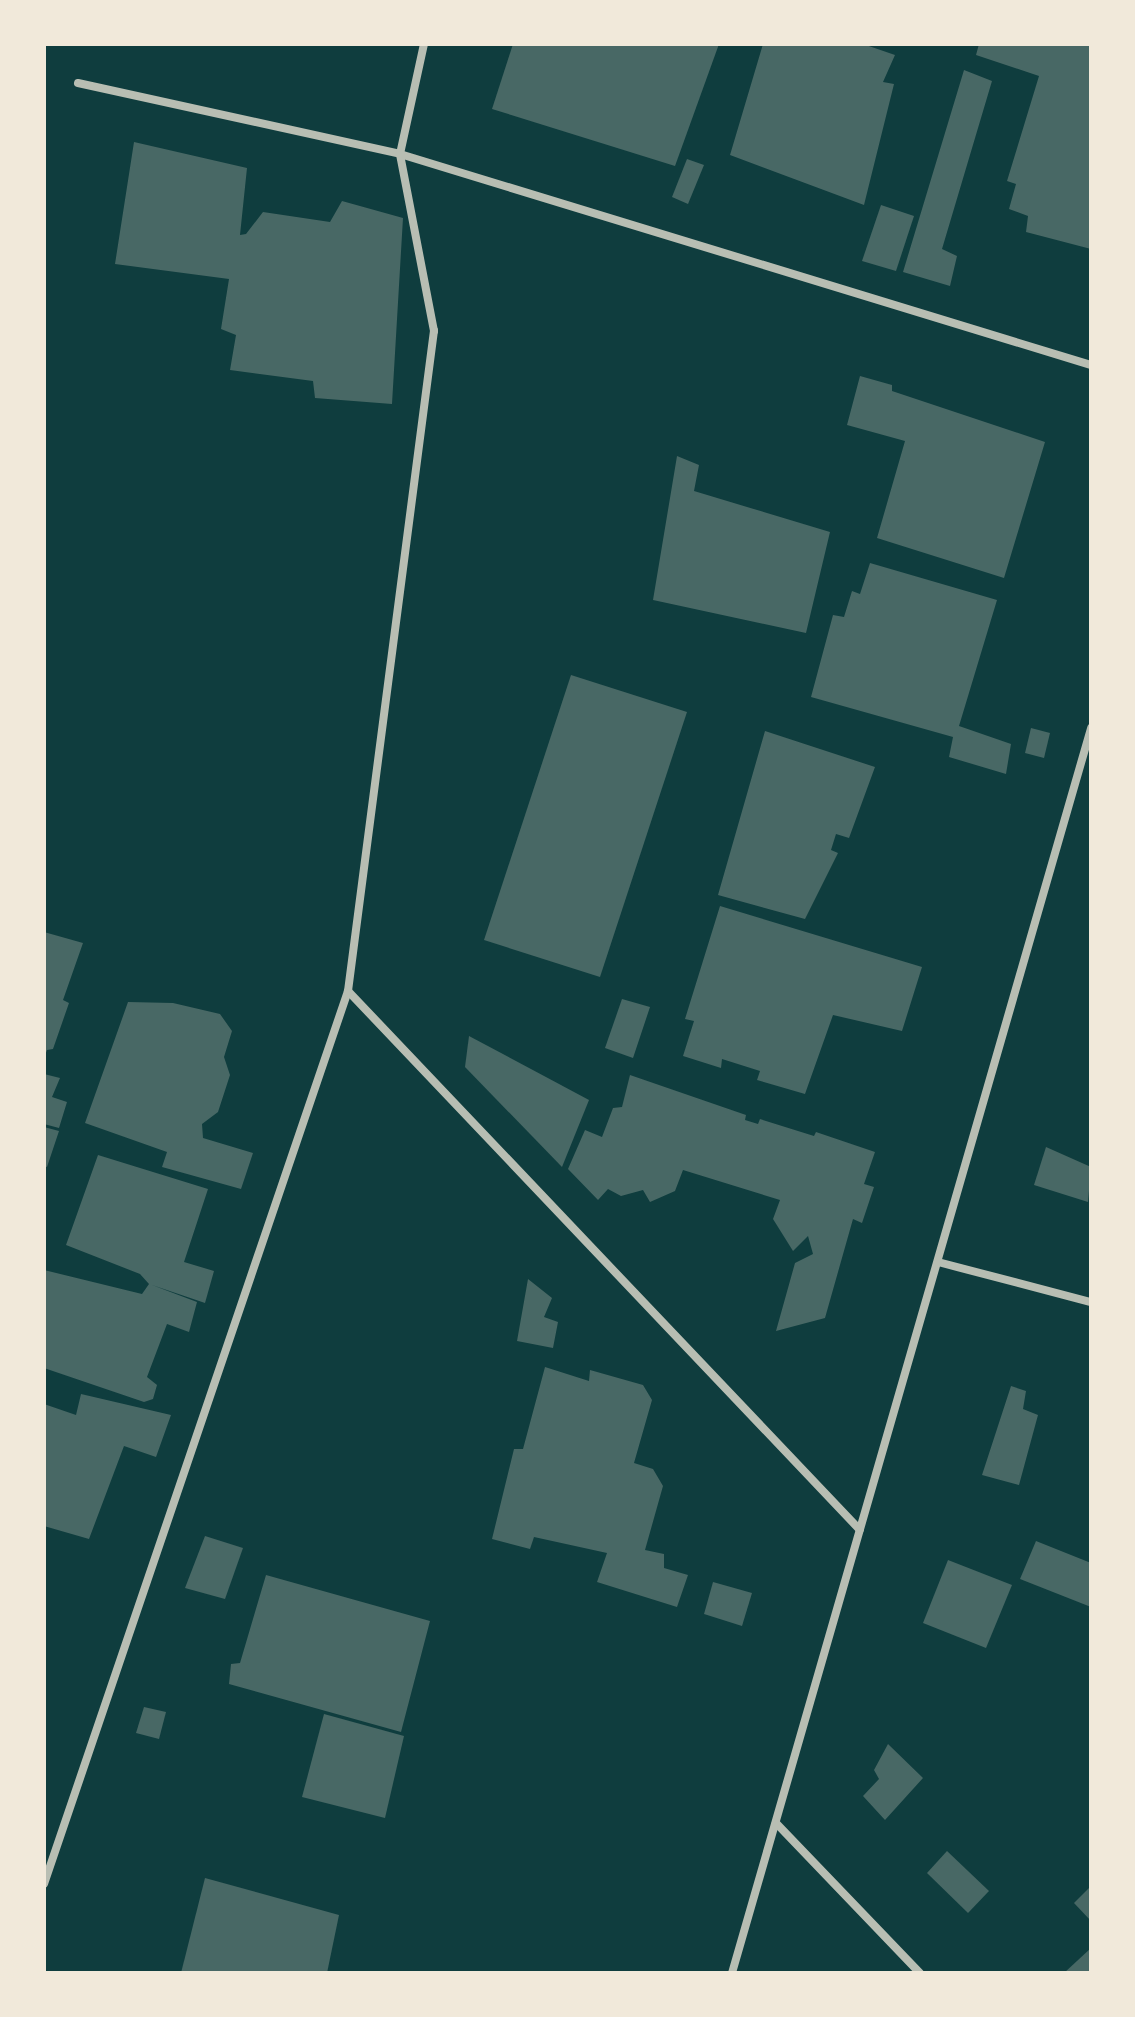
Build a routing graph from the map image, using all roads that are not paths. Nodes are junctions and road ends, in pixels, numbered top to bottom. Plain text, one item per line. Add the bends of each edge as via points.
1 (424, 44) edge
2 (78, 83) dead end
3 (400, 154) junction
4 (1091, 365) edge
5 (1091, 728) edge
6 (348, 991) junction
7 (938, 1262) junction
8 (1091, 1302) edge
9 (860, 1530) junction
10 (776, 1823) junction
11 (44, 1884) edge
12 (732, 1973) edge
13 (920, 1973) edge

1 - 3 street
2 - 3 street
3 - 4 street
3 - 6 street via 434,331
5 - 7 street
6 - 9 street
6 - 11 street
7 - 8 street
7 - 9 street
9 - 10 street
10 - 12 street
10 - 13 street

